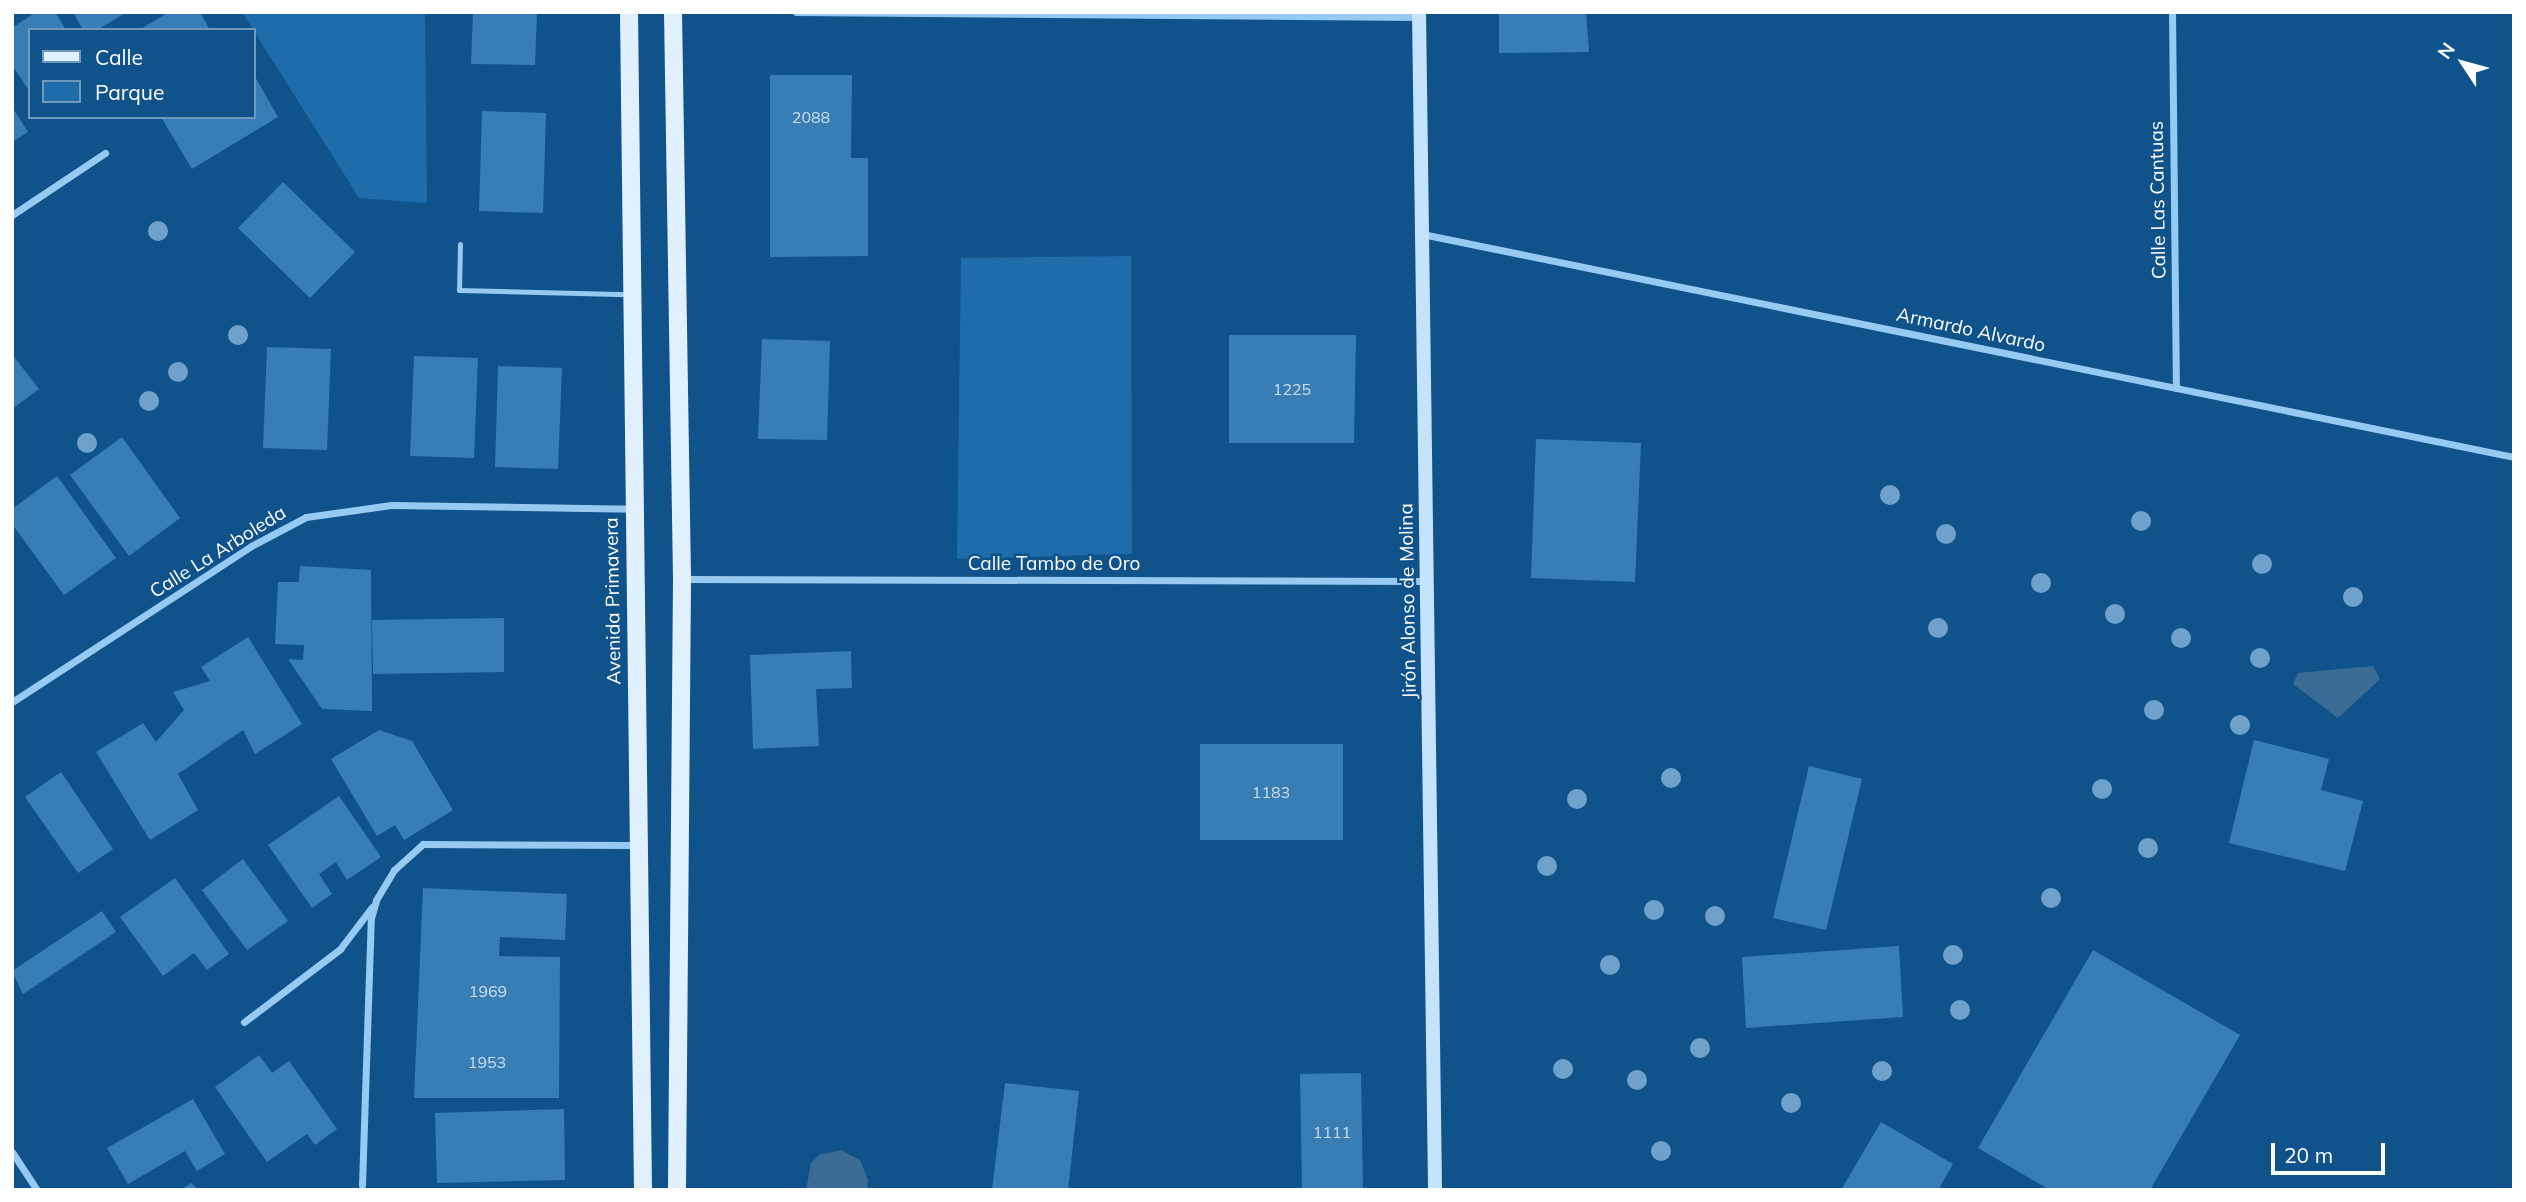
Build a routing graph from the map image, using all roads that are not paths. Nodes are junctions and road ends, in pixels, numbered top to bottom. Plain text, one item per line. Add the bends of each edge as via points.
1 (628, 12) edge
2 (673, 12) edge
3 (796, 12) edge
4 (2172, 12) edge
5 (1054, 13) edge
6 (1419, 15) edge
7 (105, 153) dead end
8 (12, 215) edge
9 (1422, 234) junction
10 (460, 244) dead end
11 (634, 294) junction
12 (2176, 388) junction
13 (2514, 457) edge
14 (633, 509) junction
15 (682, 579) junction
16 (1427, 581) junction
17 (12, 702) edge
18 (637, 845) junction
19 (376, 900) junction
20 (244, 1022) dead end
21 (12, 1152) edge
22 (362, 1185) dead end
23 (37, 1190) edge
24 (643, 1190) edge
25 (677, 1190) edge
26 (1435, 1190) edge

1 - 11 main road, Avenida Primavera
2 - 15 main road
3 - 5 street
4 - 12 street, Calle Las Cantuas
5 - 6 street
6 - 9 main road, Jirón Alonso de Molina
7 - 8 street
9 - 12 street, Armardo Alvardo
9 - 16 main road, Jirón Alonso de Molina
10 - 11 lane via 459,290
11 - 14 main road, Avenida Primavera
12 - 13 street, Armardo Alvardo
14 - 17 street, Calle La Arboleda via 391,505 306,517 251,546
14 - 18 main road, Avenida Primavera
15 - 16 street, Calle Tambo de Oro
15 - 25 main road
16 - 26 main road, Jirón Alonso de Molina
18 - 19 street via 423,844 394,870
18 - 24 main road, Avenida Primavera
19 - 20 street via 340,949
19 - 22 street via 371,918
21 - 23 street

